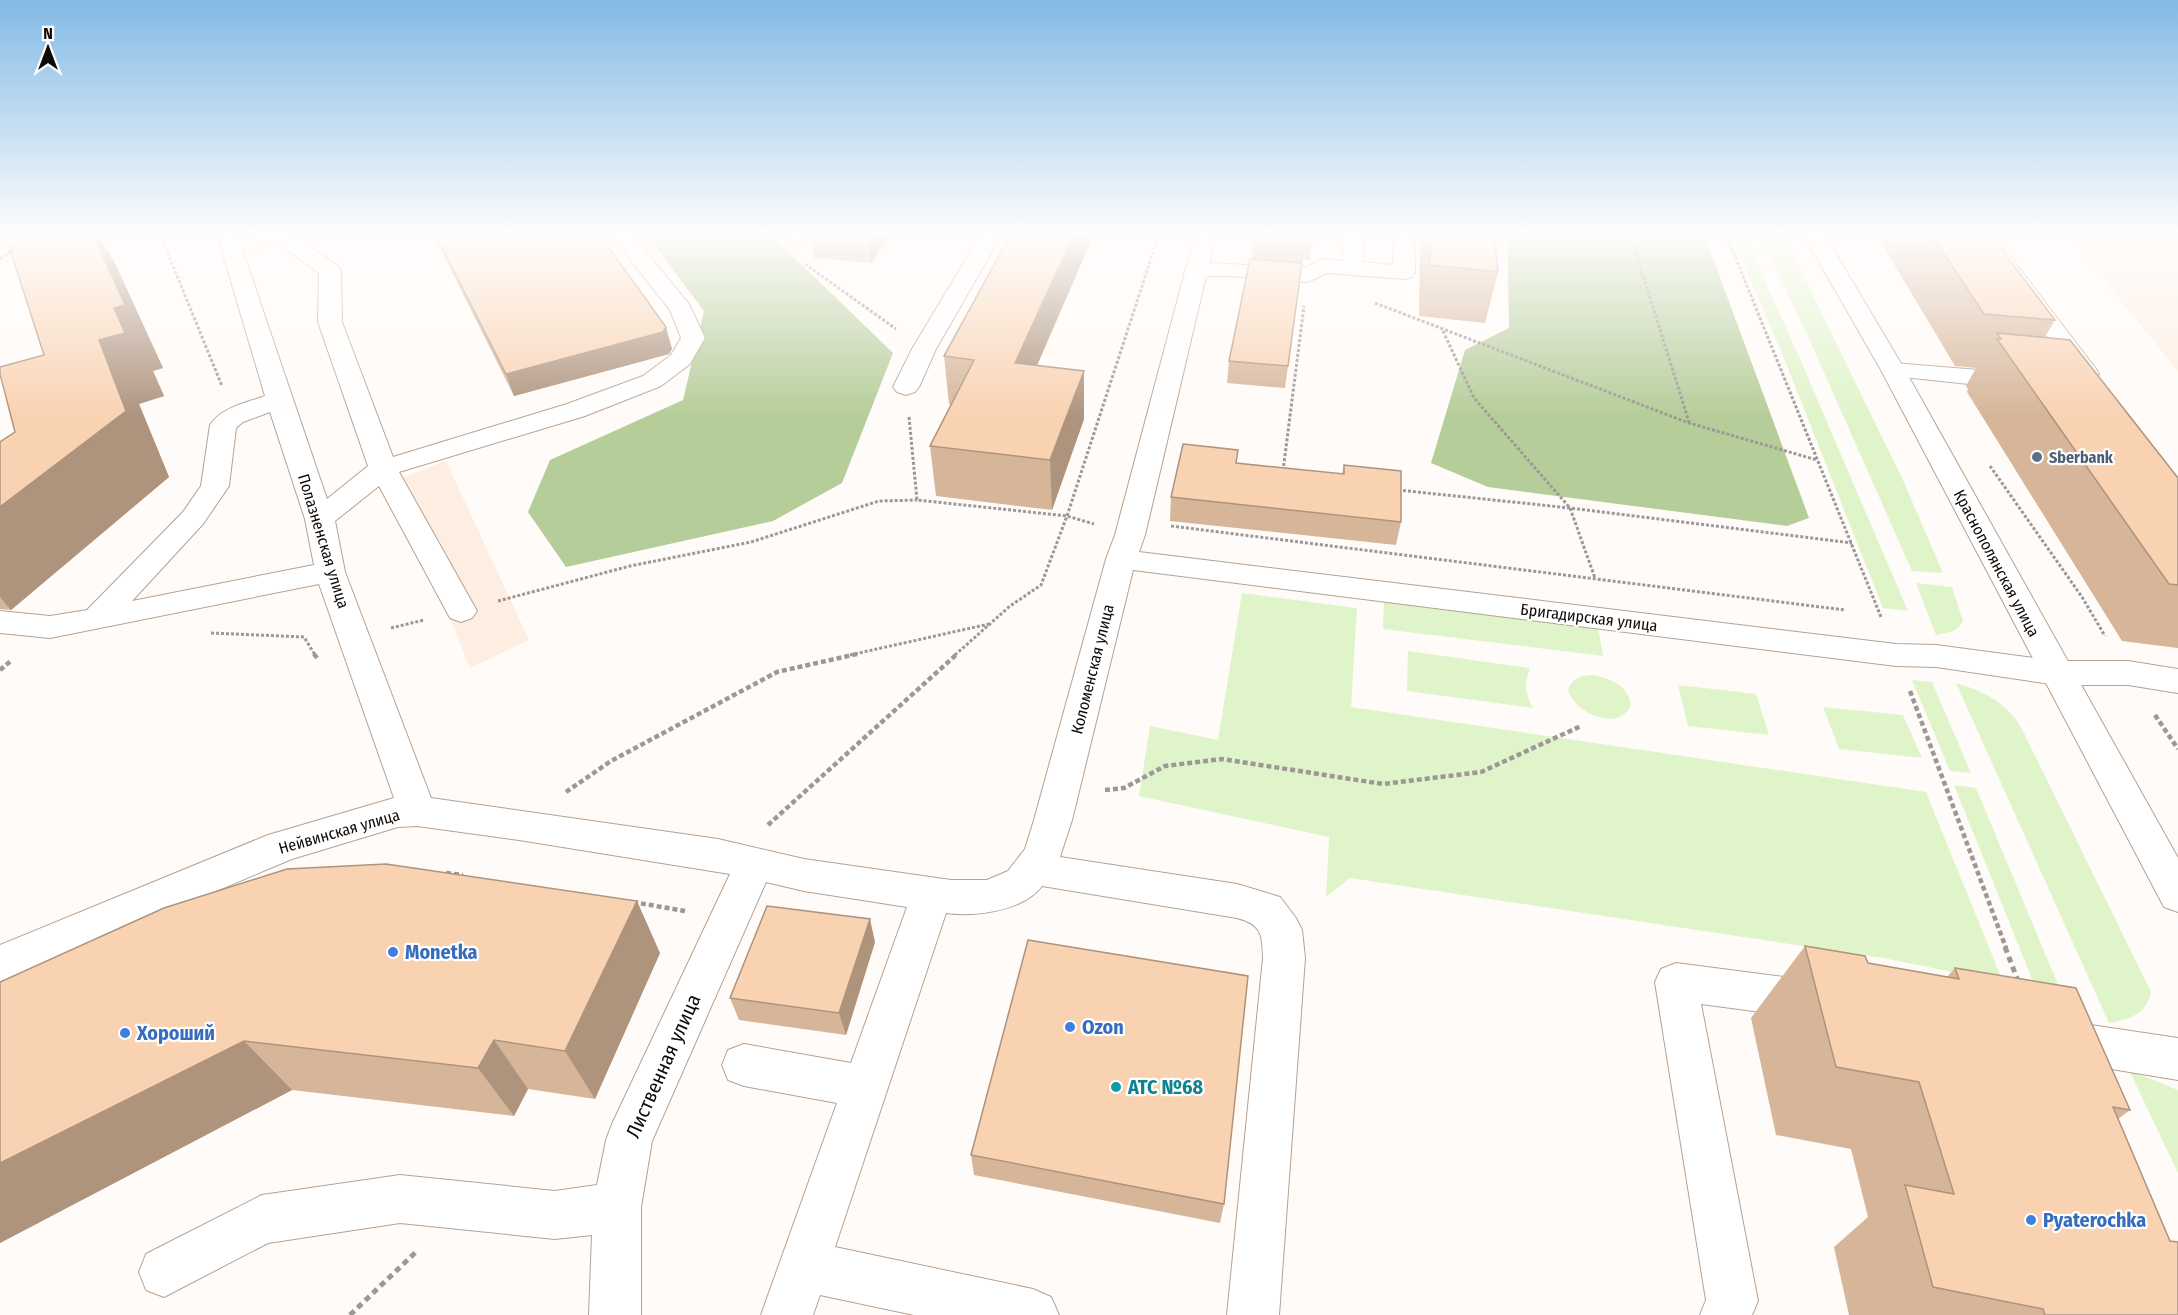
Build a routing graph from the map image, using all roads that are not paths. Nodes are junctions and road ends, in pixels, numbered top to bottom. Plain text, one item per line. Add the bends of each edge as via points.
1 (247, 295) edge
2 (330, 295) edge
3 (670, 295) edge
4 (956, 295) edge
5 (1189, 295) edge
6 (1849, 295) edge
7 (2028, 295) edge
8 (1893, 370) junction
9 (906, 387) road end
10 (279, 400) junction
11 (383, 468) junction
12 (320, 519) junction
13 (1125, 547) junction
14 (330, 572) junction
15 (461, 610) road end
16 (97, 620) junction
17 (0, 622) edge
18 (2057, 673) junction
19 (2178, 681) edge
20 (417, 811) junction
21 (754, 865) junction
22 (1034, 868) junction
23 (804, 874) joint
24 (932, 894) junction
25 (2178, 895) edge
26 (0, 964) edge
27 (1854, 1005) edge
28 (2016, 1034) edge
29 (2178, 1059) edge
30 (744, 1065) dead end
31 (865, 1087) junction
32 (617, 1207) junction
33 (804, 1266) junction
34 (164, 1272) dead end
35 (615, 1315) edge
36 (787, 1315) edge
37 (1033, 1315) edge
38 (1253, 1315) edge
39 (1726, 1315) edge

1 - 10 street, Полазненская улица
2 - 11 street via 330,322
3 - 11 street via 681,309 693,338 681,359 652,381 485,440
4 - 9 street
5 - 13 street, Коломенская улица
6 - 8 street, Краснополянская улица
7 - 8 street via 2099,389
8 - 18 street, Краснополянская улица
10 - 12 street, Полазненская улица
10 - 16 street via 234,416 223,425 215,486 193,518
11 - 12 street
11 - 15 street
12 - 14 street, Полазненская улица
13 - 18 street, Бригадирская улица via 1896,655 1936,656
13 - 22 street, Коломенская улица via 1042,855
14 - 16 street
14 - 20 street, Полазненская улица
16 - 17 street via 50,627
18 - 19 street, Бригадирская улица via 2128,673
18 - 25 street, Краснополянская улица
20 - 21 street, Нейвинская улица via 718,855
20 - 26 street, Нейвинская улица via 398,812 282,846
21 - 23 street, Нейвинская улица
21 - 32 street, Лиственная улица via 629,1140
22 - 24 street, Коломенская улица via 1022,883 989,897
22 - 38 street via 1237,901 1266,909 1282,930 1284,958
23 - 24 street, Коломенская улица
24 - 31 street
27 - 39 street via 1676,982 1732,1301
28 - 29 street
30 - 31 street
31 - 33 street
32 - 34 street via 555,1215 400,1199 262,1219
32 - 35 street, Лиственная улица
33 - 36 street
33 - 37 street

